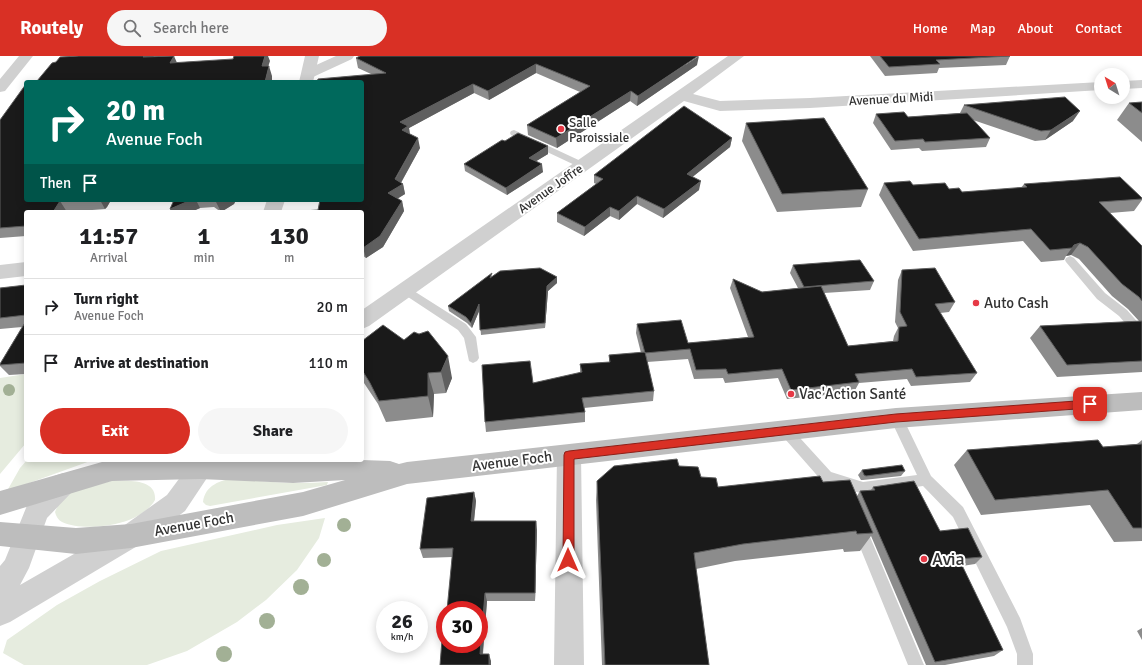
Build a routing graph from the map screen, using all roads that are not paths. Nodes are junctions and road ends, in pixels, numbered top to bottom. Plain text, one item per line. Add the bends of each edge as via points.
1 (26, 56) edge
2 (312, 56) edge
3 (347, 56) edge
4 (738, 56) edge
5 (307, 78) edge
6 (1142, 84) edge
7 (1130, 85) edge
8 (1094, 86) edge
9 (0, 88) edge
10 (682, 95) junction
11 (514, 133) dead end
12 (582, 165) junction
13 (1070, 260) edge
14 (24, 269) edge
15 (0, 272) edge
16 (406, 290) junction
17 (364, 320) edge
18 (1142, 335) edge
19 (473, 358) dead end
20 (1142, 401) edge
21 (896, 418) junction
22 (785, 431) junction
23 (569, 455) junction
24 (204, 463) edge
25 (120, 465) edge
26 (407, 474) junction
27 (926, 480) junction
28 (839, 481) junction
29 (63, 484) junction
30 (845, 496) edge
31 (0, 503) edge
32 (855, 518) edge
33 (0, 534) edge
34 (28, 536) junction
35 (131, 536) junction
36 (0, 590) edge
37 (0, 612) edge
38 (569, 665) edge
39 (916, 665) edge
40 (1025, 665) edge

1 - 9 street
2 - 5 street
3 - 5 street
4 - 10 street, Avenue Joffre
6 - 7 street
8 - 10 street, Avenue du Midi via 720,106
10 - 12 street, Avenue Joffre
11 - 12 lane
12 - 16 street, Avenue Joffre
13 - 18 lane via 1101,296 1123,313
14 - 15 street
16 - 17 street, Avenue Joffre
16 - 19 lane via 462,327 470,337
20 - 21 main road, Avenue Foch
21 - 22 main road, Avenue Foch
21 - 27 lane
22 - 23 main road, Avenue Foch
22 - 28 lane via 827,477
23 - 26 main road, Avenue Foch
23 - 38 street
24 - 25 main road, Avenue Foch
24 - 26 main road, Avenue Foch via 293,472 339,469
24 - 35 street via 176,503
25 - 29 main road, Avenue Foch
26 - 35 main road, Avenue Foch via 303,504
27 - 28 lane via 863,488
27 - 40 lane via 958,512 1014,624 1025,654
28 - 30 lane
29 - 31 main road, Avenue Foch
29 - 34 street via 37,512
32 - 39 lane
33 - 34 main road, Avenue Foch
34 - 35 main road, Avenue Foch via 76,541
34 - 36 street via 15,568
35 - 37 street

